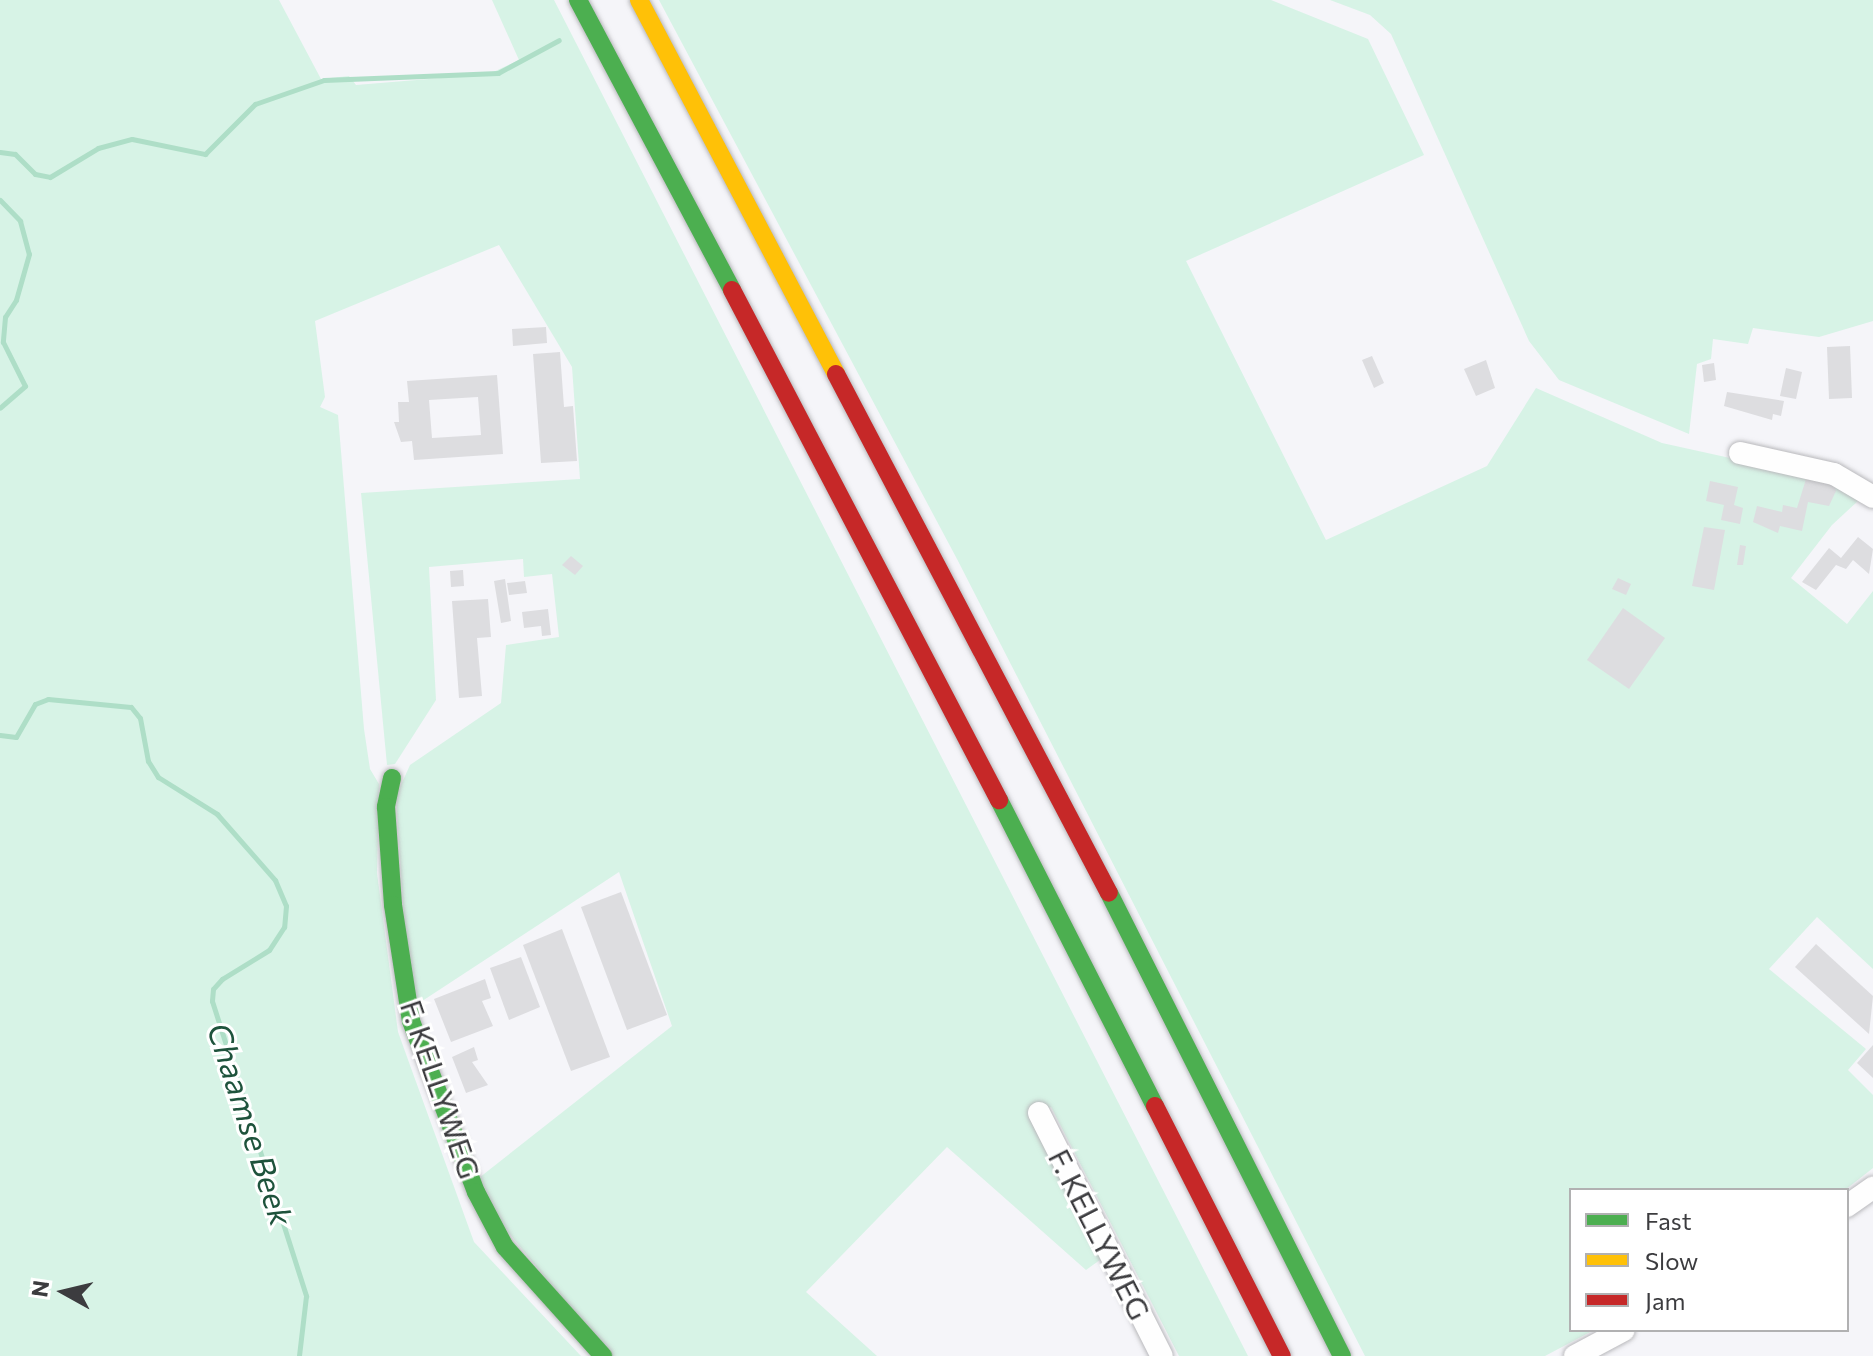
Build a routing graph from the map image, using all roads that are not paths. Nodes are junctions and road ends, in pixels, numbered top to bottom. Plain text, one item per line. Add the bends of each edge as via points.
1 (578, 0) edge
2 (639, 0) edge
3 (1740, 453) dead end
4 (1873, 497) edge
5 (392, 778) dead end
6 (1039, 1113) dead end
7 (1873, 1188) edge
8 (1849, 1205) edge
9 (1620, 1332) edge
10 (603, 1356) edge
11 (1162, 1356) edge
12 (1282, 1356) edge
13 (1342, 1356) edge
14 (1575, 1356) edge

1 - 12 main road via 927,659
2 - 13 main road via 1151,972
3 - 4 street via 1834,474
5 - 10 main road, F. KELLYWEG via 386,807 393,905 411,1021 476,1192 505,1247
6 - 11 street, F. KELLYWEG
7 - 8 street
9 - 14 street

